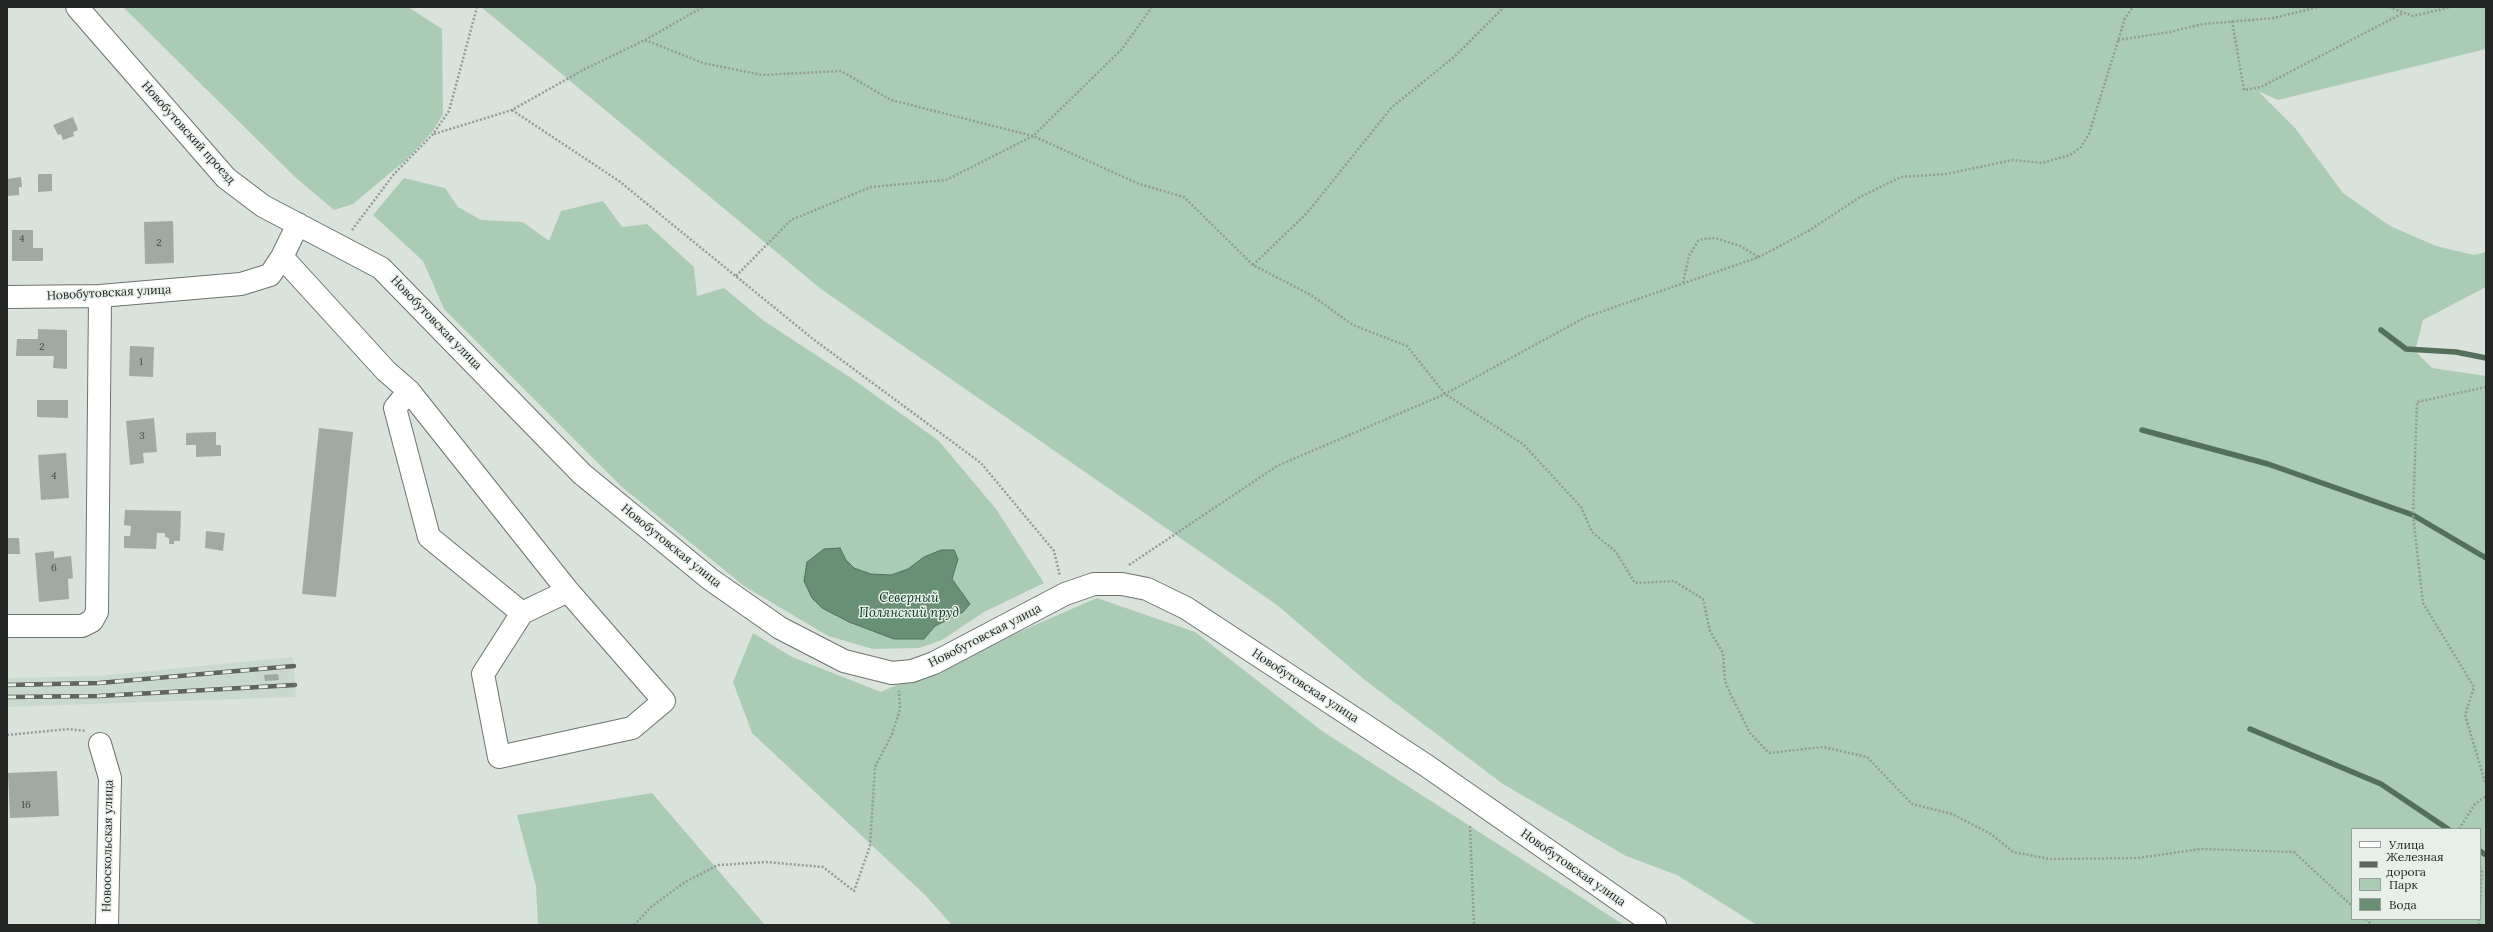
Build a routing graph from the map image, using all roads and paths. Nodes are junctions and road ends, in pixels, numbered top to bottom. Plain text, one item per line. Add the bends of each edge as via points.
1 (77, 7) edge
2 (477, 7) edge
3 (703, 7) edge
4 (1152, 7) edge
5 (1504, 7) edge
6 (2133, 7) edge
7 (2318, 7) edge
8 (2389, 7) edge
9 (2451, 7) edge
10 (2403, 13) junction
11 (2232, 21) junction
12 (645, 40) junction
13 (2118, 40) junction
14 (512, 110) junction
15 (433, 134) junction
16 (1033, 136) junction
17 (298, 224) junction
18 (340, 246) junction
19 (282, 257) junction
20 (1759, 257) junction
21 (1253, 265) junction
22 (736, 276) junction
23 (1683, 283) junction
24 (100, 296) junction
25 (7, 297) edge
26 (2486, 387) edge
27 (409, 391) junction
28 (1445, 394) junction
29 (1126, 567) dead end
30 (568, 591) junction
31 (1065, 594) junction
32 (522, 613) junction
33 (7, 626) edge
34 (898, 672) junction
35 (7, 735) edge
36 (100, 744) joint
37 (2486, 784) edge
38 (2486, 796) edge
39 (1470, 826) dead end
40 (2460, 828) edge
41 (2481, 868) edge
42 (2481, 887) edge
43 (2351, 905) edge
44 (107, 925) edge
45 (634, 925) edge
46 (1474, 925) edge
47 (1655, 925) edge

1 - 17 street, Новобутовский проезд via 226,178 263,206
2 - 15 path via 449,110
3 - 12 path
4 - 16 path via 1122,49
5 - 21 path via 1454,57 1392,107 1307,213
6 - 13 path via 2125,18
7 - 11 path via 2274,18
8 - 10 path
9 - 10 path via 2413,16
10 - 11 path via 2262,87 2244,90
11 - 13 path
12 - 14 path via 583,70
12 - 16 path via 703,63 762,75 841,71 892,100
13 - 20 path via 2089,134 2081,147 2070,155 2042,163 2013,160 1946,174 1901,177 1860,197 1810,230 1783,242
14 - 15 path
14 - 22 path via 619,181
15 - 18 path via 394,174
16 - 21 path via 1138,184 1184,197
16 - 22 path via 946,180 871,187 791,220
17 - 18 street, Новобутовский проезд
17 - 19 street, Новобутовская улица
18 - 34 street, Новобутовская улица via 381,268 582,474 710,579 780,628 844,661 867,669
19 - 24 street, Новобутовская улица via 270,275 241,284
19 - 27 street via 386,370
20 - 23 path
20 - 23 path via 1740,246 1715,238 1698,241 1689,256
21 - 28 path via 1311,295 1354,325 1407,346
22 - 31 path via 813,339 980,463 1054,551
23 - 28 path via 1586,317
24 - 25 street, Новобутовская улица
24 - 33 street via 97,612 92,621 82,626
26 - 37 path via 2417,402 2413,515 2423,603 2474,687 2465,715
27 - 30 street
27 - 32 street via 395,408 429,537
28 - 29 path via 1277,466
28 - 43 path via 1523,444 1581,506 1592,532 1616,552 1635,583 1674,580 1703,599 1710,631 1722,653 1725,681 1730,693 1750,733 1769,753 1824,746 1867,757 1912,804 1952,814 1991,834 2013,852 2050,859 2138,858 2201,849 2294,852
30 - 32 street
30 - 32 street via 664,701 632,728 499,757 483,674
31 - 34 street, Новобутовская улица via 934,663 912,671
31 - 47 street, Новобутовская улица via 1094,584 1122,584 1148,589 1186,608 1427,766
34 - 45 path via 900,709 892,734 875,767 870,846 854,891 823,867 766,862 718,865 685,882 651,907
35 - 36 path via 69,728 89,731
36 - 44 street, Новооскольская улица via 110,778
38 - 40 path via 2475,804
39 - 46 path
41 - 42 path

